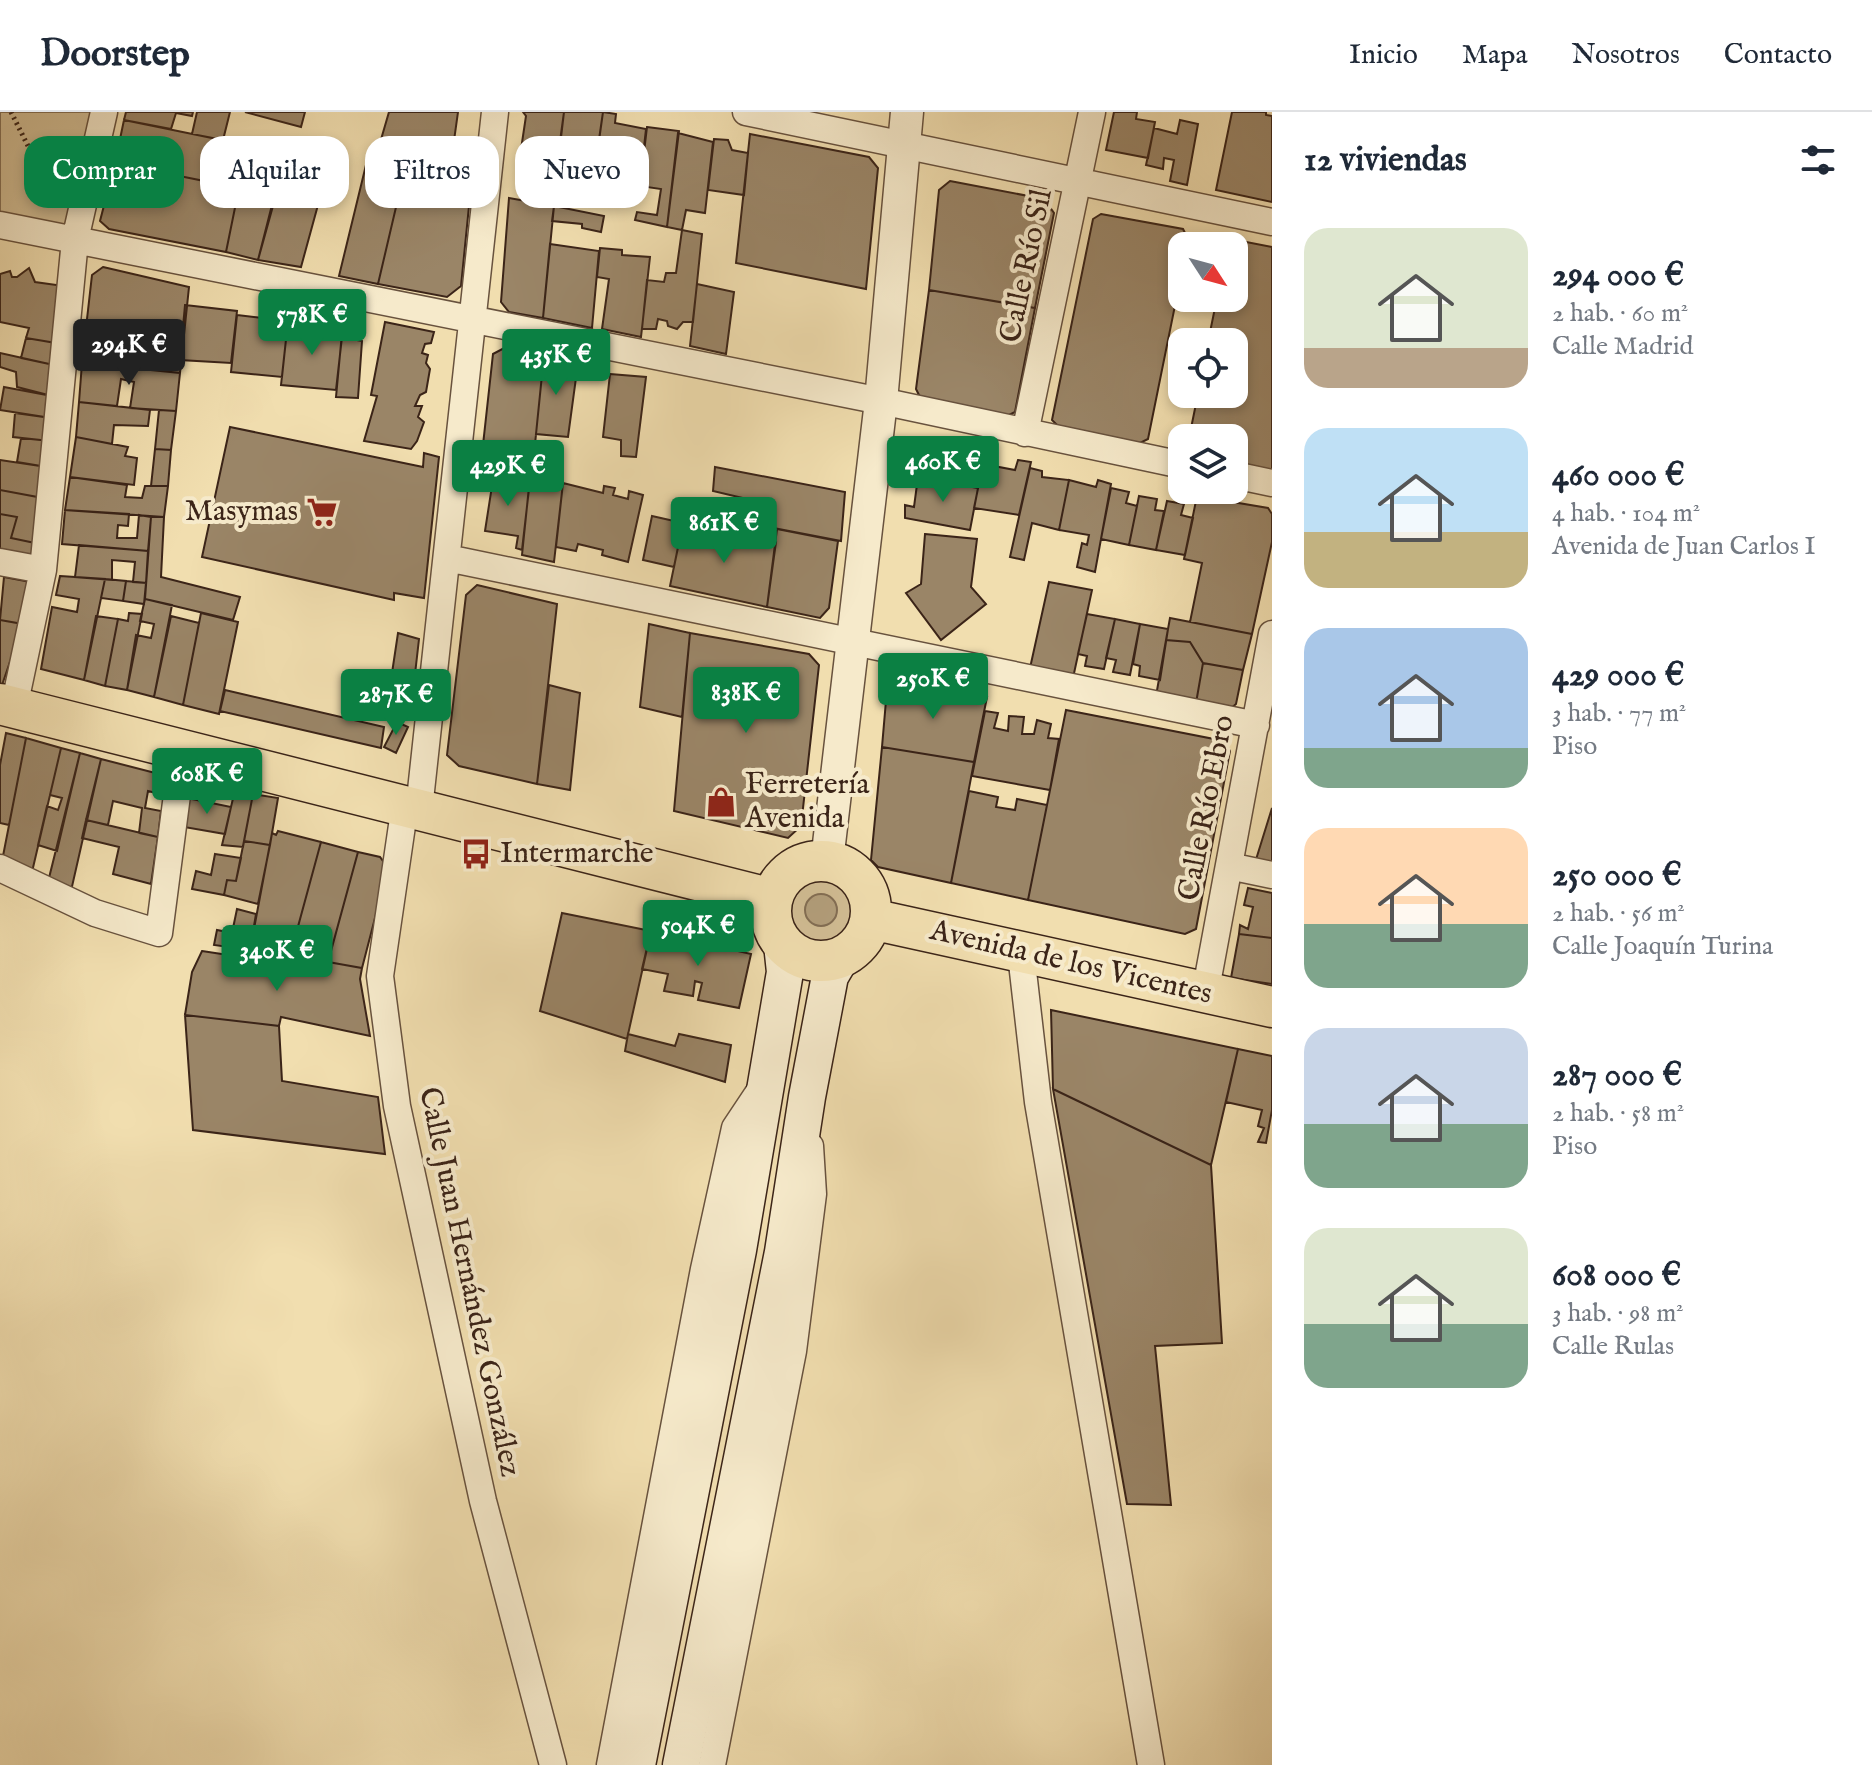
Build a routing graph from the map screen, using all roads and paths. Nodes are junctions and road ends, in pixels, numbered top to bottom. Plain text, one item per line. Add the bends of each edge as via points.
1 (11, 112) edge
2 (104, 112) edge
3 (495, 112) edge
4 (746, 112) edge
5 (907, 112) edge
6 (1092, 112) edge
7 (903, 145) junction
8 (1077, 182) junction
9 (1272, 222) edge
10 (0, 225) edge
11 (75, 240) junction
12 (471, 321) junction
13 (881, 401) junction
14 (1025, 433) junction
15 (1168, 462) edge
16 (1248, 478) edge
17 (1272, 483) edge
18 (447, 558) junction
19 (0, 562) edge
20 (43, 570) junction
21 (1272, 634) edge
22 (851, 641) junction
23 (7, 705) edge
24 (1256, 725) junction
25 (183, 749) junction
26 (412, 807) junction
27 (827, 861) junction
28 (1229, 866) junction
29 (0, 868) edge
30 (1272, 875) edge
31 (772, 899) junction
32 (871, 919) junction
33 (782, 944) junction
34 (1021, 954) junction
35 (840, 959) junction
36 (1205, 994) junction
37 (1272, 1007) edge
38 (767, 1079) junction
39 (807, 1097) junction
40 (553, 1765) edge
41 (610, 1765) edge
42 (637, 1765) edge
43 (681, 1765) edge
44 (712, 1765) edge
45 (1151, 1765) edge

1 - 11 path
2 - 11 street
3 - 12 street, Calle Juan Hernández González
4 - 7 street
5 - 7 street
6 - 8 street, Calle Río Sil
7 - 8 street
7 - 13 street
8 - 9 street
8 - 14 street, Calle Río Sil
10 - 11 street
11 - 12 street
11 - 20 street
12 - 13 street
12 - 18 street, Calle Juan Hernández González
13 - 14 street
13 - 22 street
14 - 15 street
16 - 17 street
18 - 22 street
18 - 26 street, Calle Juan Hernández González
19 - 20 street
20 - 23 street
21 - 24 street, Calle Río Ebro
22 - 24 street
22 - 27 street
23 - 25 main road
24 - 28 street, Calle Río Ebro
25 - 26 main road
25 - 29 street via 159,933 95,913
26 - 31 main road
26 - 40 street, Calle Juan Hernández González via 380,976 397,1106 483,1501
27 - 31 main road via 796,868
27 - 32 main road via 853,872 863,883
28 - 30 street
28 - 36 street, Calle Río Ebro
31 - 33 main road via 771,921
32 - 34 main road, Avenida de los Vicentes
32 - 35 main road via 863,939
33 - 35 main road via 804,959
33 - 38 main road via 785,972
34 - 36 main road, Avenida de los Vicentes
34 - 45 street via 1038,1102
35 - 39 main road via 830,976
36 - 37 main road, Avenida de los Vicentes
38 - 41 street via 735,1128
38 - 42 main road
39 - 43 main road via 783,1252
39 - 44 street via 813,1194 793,1351

